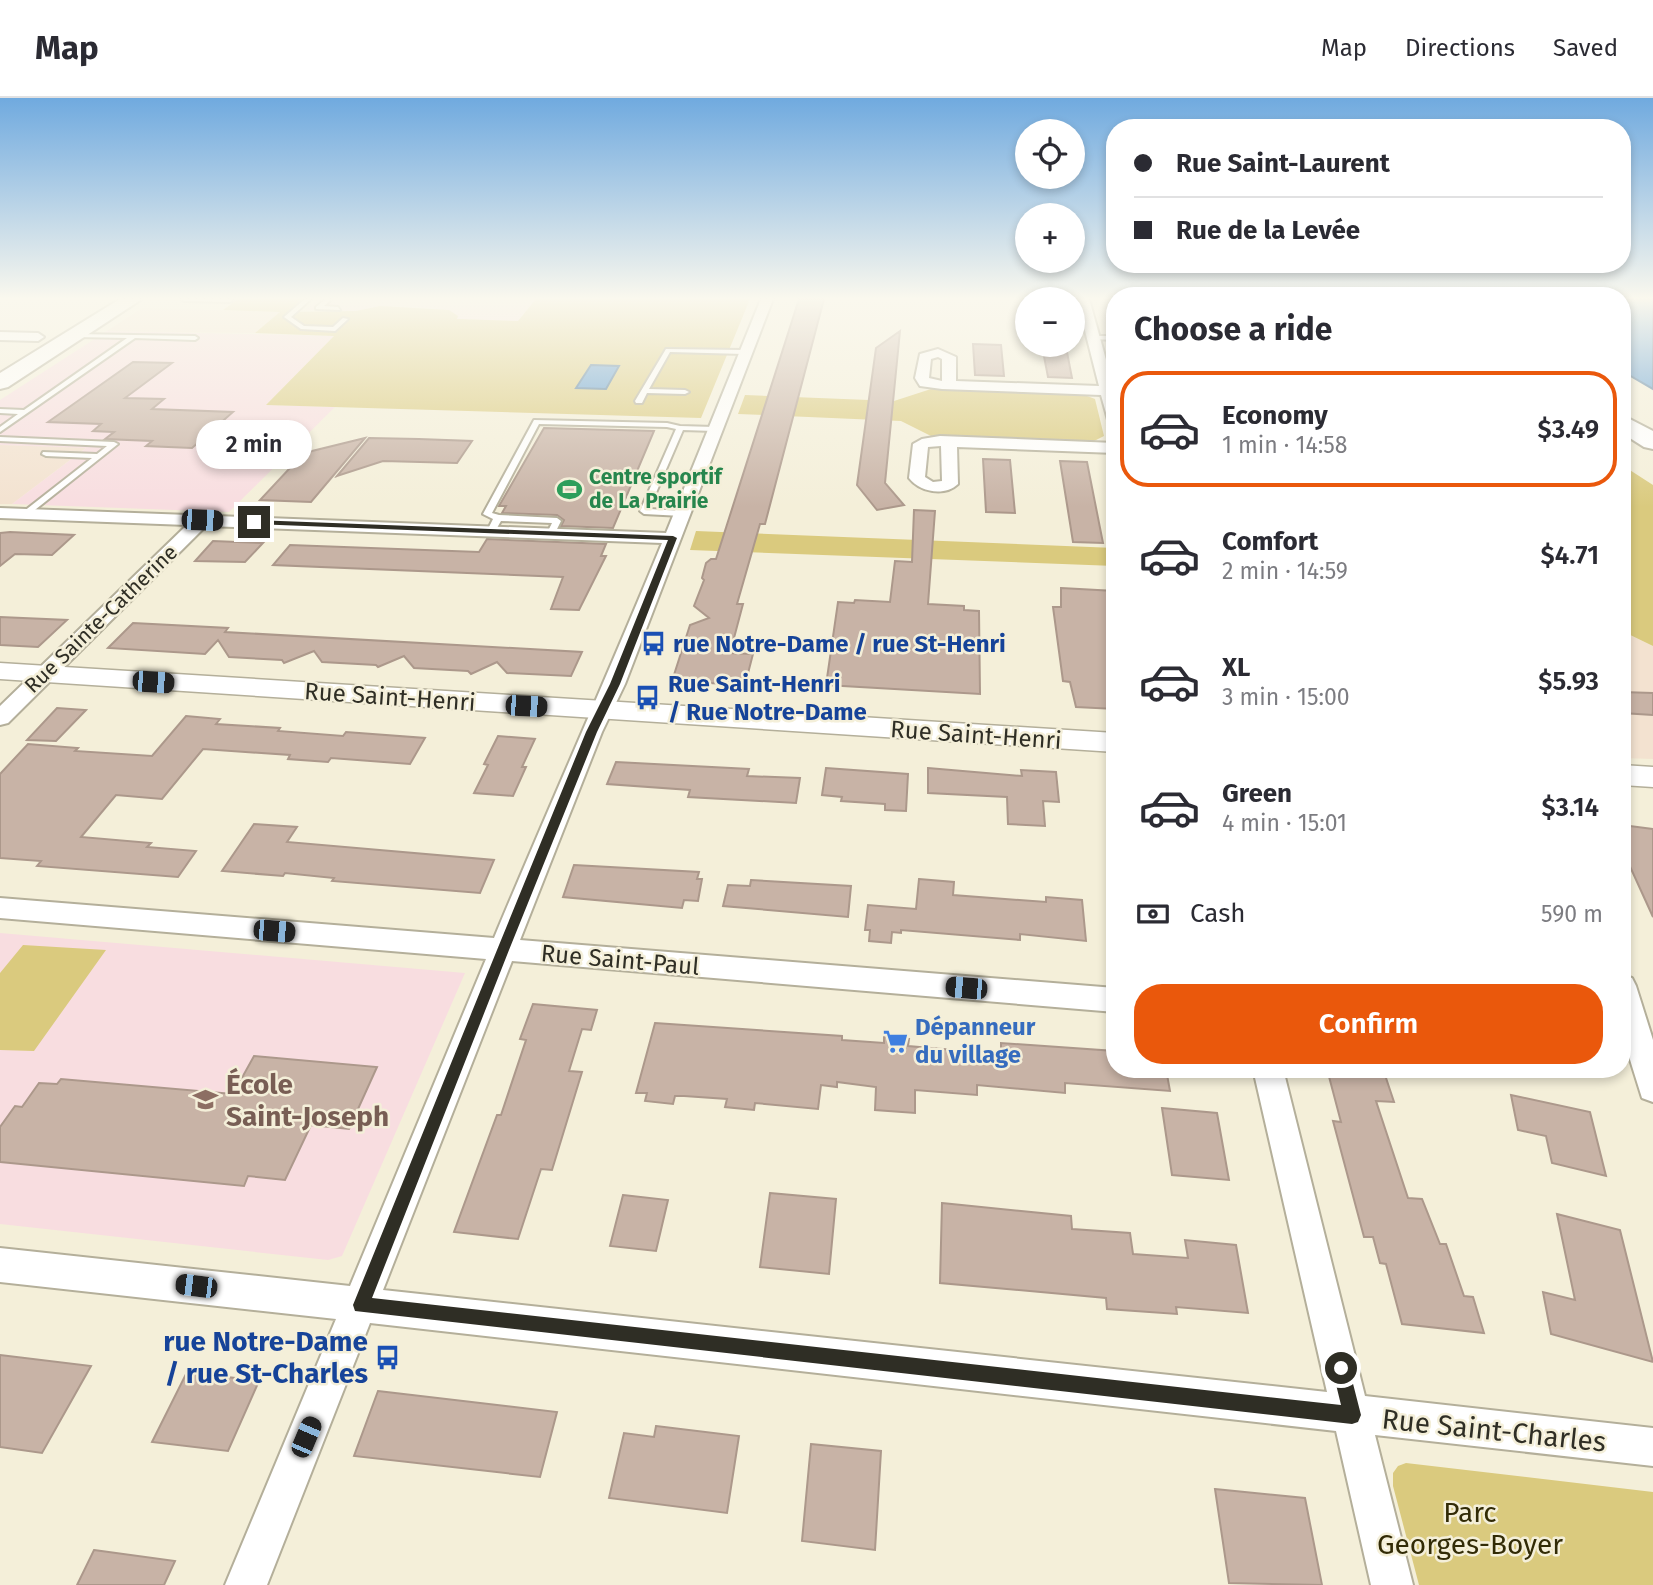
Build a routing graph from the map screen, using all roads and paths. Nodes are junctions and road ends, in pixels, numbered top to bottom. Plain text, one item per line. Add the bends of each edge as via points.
1 (22, 368) edge
2 (88, 368) edge
3 (658, 368) edge
4 (738, 368) edge
5 (0, 382) edge
6 (949, 385) dead end
7 (645, 391) junction
8 (685, 392) dead end
9 (1106, 398) edge
10 (639, 401) dead end
11 (1631, 408) edge
12 (0, 411) edge
13 (26, 412) junction
14 (1653, 421) edge
15 (680, 428) junction
16 (1631, 428) edge
17 (0, 429) edge
18 (714, 429) junction
19 (0, 439) edge
20 (949, 442) dead end
21 (1653, 442) edge
22 (1106, 448) edge
23 (46, 454) dead end
24 (99, 456) junction
25 (0, 513) edge
26 (26, 513) junction
27 (682, 513) junction
28 (202, 520) junction
29 (494, 524) junction
30 (673, 538) junction
31 (0, 671) edge
32 (44, 674) junction
33 (602, 710) junction
34 (0, 718) edge
35 (1106, 742) edge
36 (1631, 776) edge
37 (1653, 777) edge
38 (0, 908) edge
39 (503, 950) junction
40 (1106, 999) edge
41 (1631, 1014) edge
42 (1650, 1072) edge
43 (1270, 1078) edge
44 (0, 1265) edge
45 (361, 1305) junction
46 (1352, 1415) junction
47 (1653, 1447) edge
48 (246, 1585) edge
49 (1392, 1585) edge

1 - 5 main road
2 - 13 lane
3 - 7 lane
4 - 18 street
6 - 9 street
7 - 8 lane
7 - 10 lane
11 - 14 main road
12 - 13 lane
13 - 17 lane
15 - 18 lane
15 - 27 lane via 644,512
15 - 29 lane via 537,422 487,514
16 - 21 main road
18 - 27 street
19 - 24 lane via 114,444
20 - 22 street
23 - 24 lane
24 - 26 lane
25 - 26 street
26 - 28 street
27 - 30 street
28 - 29 street
28 - 32 street, Rue Sainte-Catherine
29 - 30 street via 551,533
30 - 33 street
31 - 32 street, Rue Saint-Henri
32 - 33 street, Rue Saint-Henri
32 - 34 street, Rue Sainte-Catherine
33 - 35 street, Rue Saint-Henri
33 - 39 street
36 - 37 street
38 - 39 street, Rue Saint-Paul
39 - 40 street, Rue Saint-Paul
39 - 45 street
41 - 42 street
43 - 46 street
44 - 45 street, Rue Saint-Charles
45 - 46 street, Rue Saint-Charles
45 - 48 street
46 - 47 street, Rue Saint-Charles
46 - 49 street

